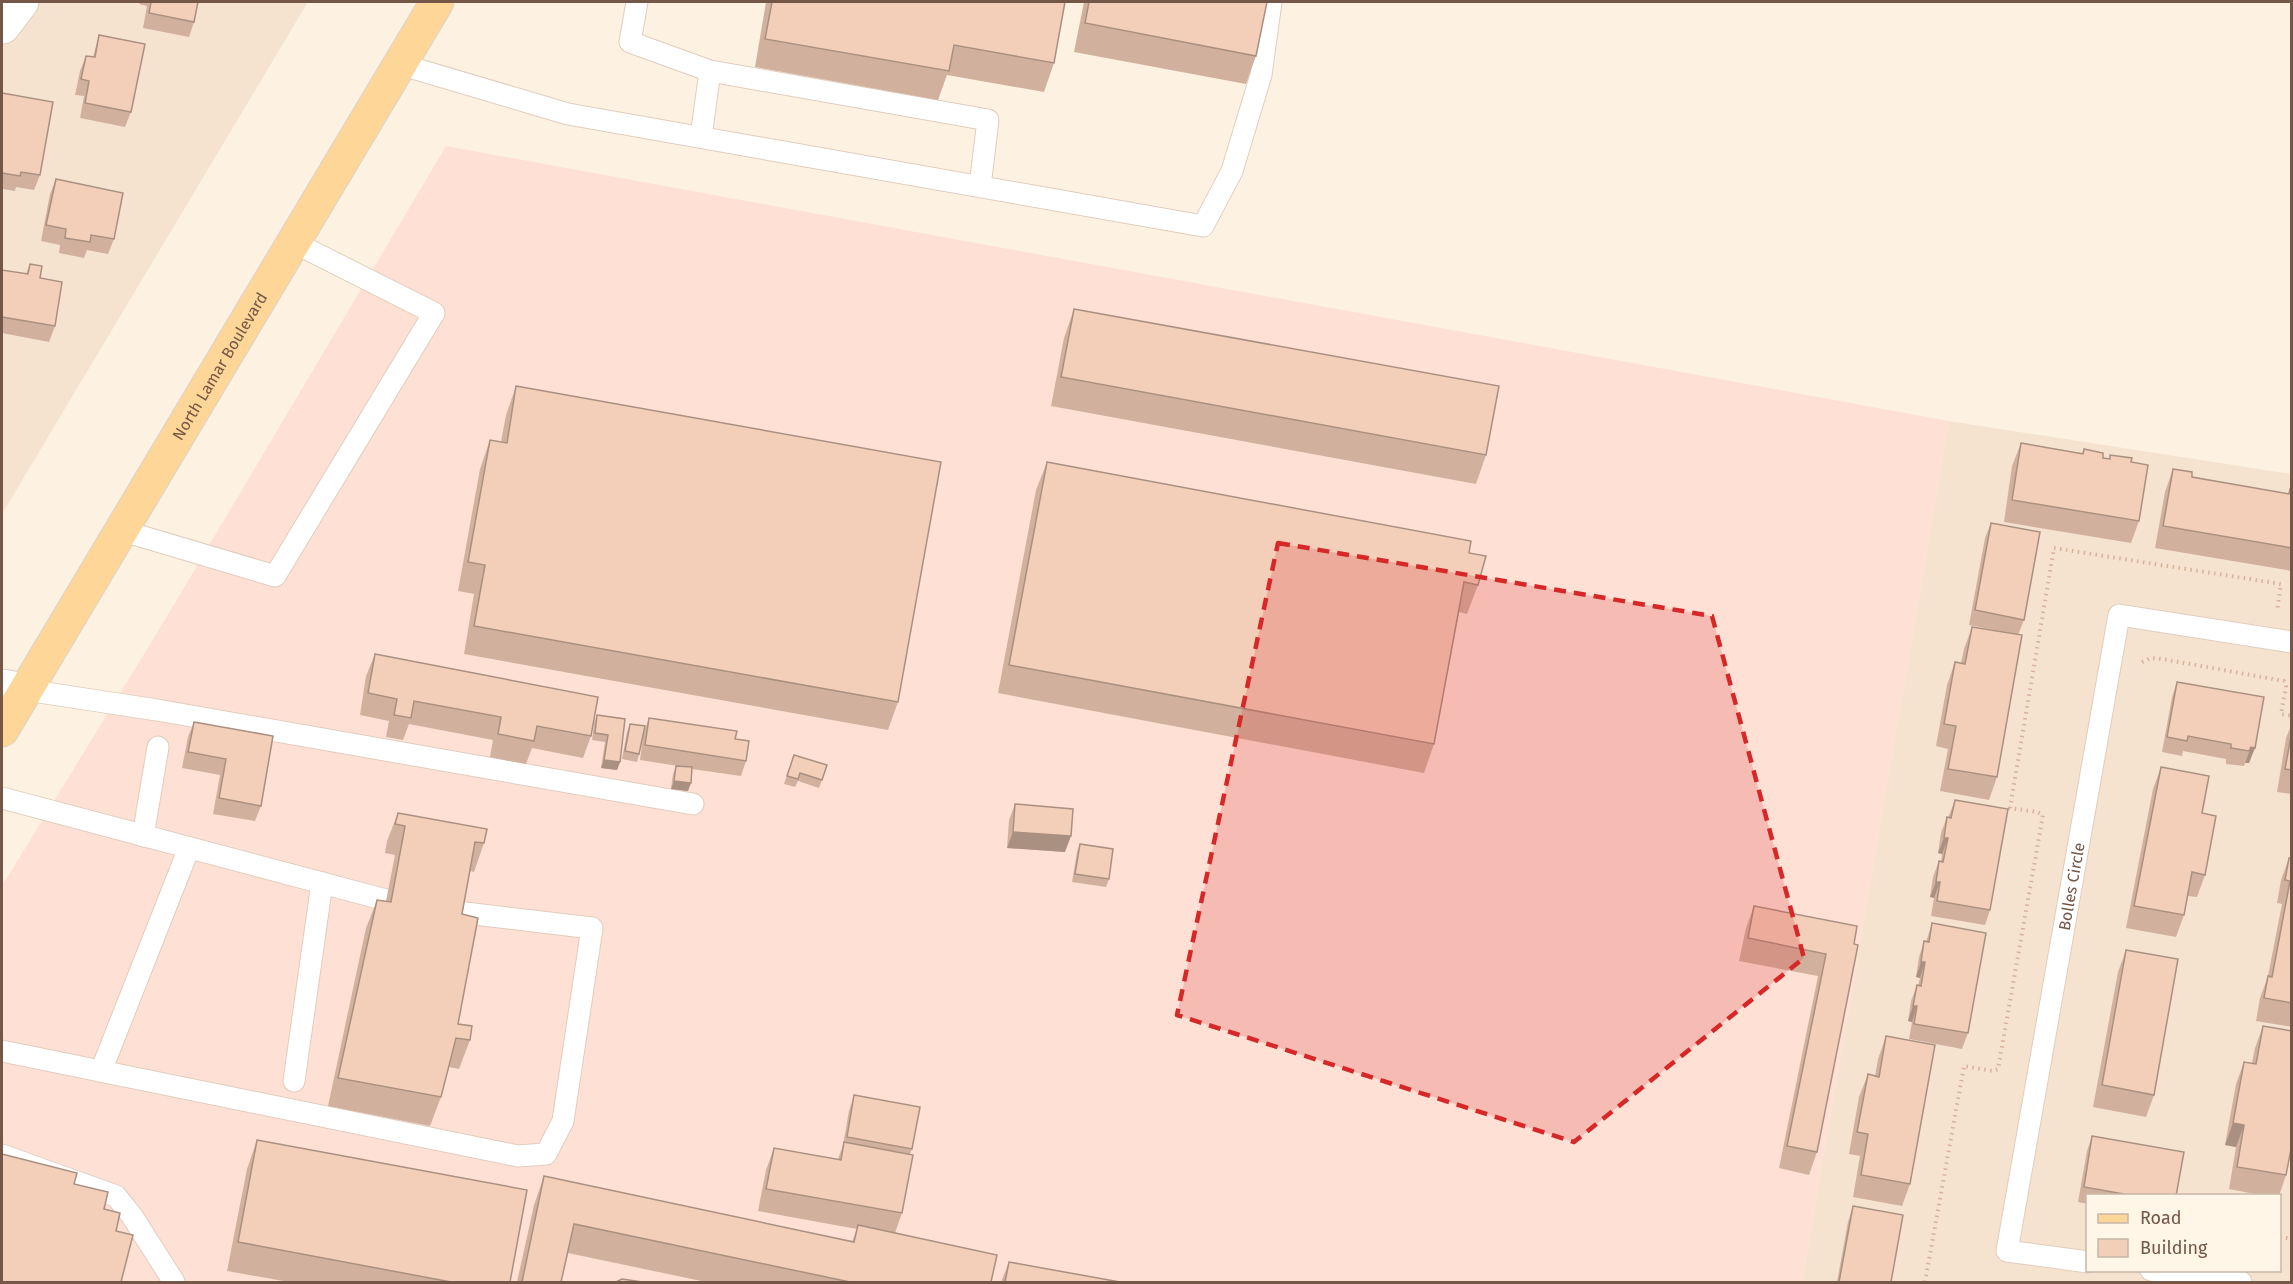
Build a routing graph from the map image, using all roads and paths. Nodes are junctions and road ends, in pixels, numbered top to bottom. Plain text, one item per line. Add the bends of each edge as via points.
1 (437, 2) edge
2 (637, 2) edge
3 (1271, 2) edge
4 (399, 64) junction
5 (710, 71) junction
6 (701, 137) junction
7 (980, 186) junction
8 (293, 242) junction
9 (120, 530) junction
10 (2292, 642) edge
11 (2137, 666) dead end
12 (14, 688) edge
13 (2292, 716) edge
14 (2, 730) edge
15 (158, 747) dead end
16 (2, 798) edge
17 (693, 804) dead end
18 (143, 836) junction
19 (189, 848) junction
20 (322, 883) junction
21 (386, 900) edge
22 (457, 912) edge
23 (2, 1051) edge
24 (102, 1071) junction
25 (294, 1081) dead end
26 (2, 1155) edge
27 (1940, 1203) dead end
28 (2086, 1262) edge
29 (2166, 1272) edge
30 (174, 1282) edge
31 (1925, 1282) edge
32 (2241, 1282) edge

1 - 4 main road, North Lamar Boulevard
2 - 5 lane via 630,42
3 - 7 lane via 1261,75 1232,171 1203,226
4 - 6 lane via 568,114
4 - 8 main road, North Lamar Boulevard
5 - 6 lane
5 - 7 lane via 988,120
6 - 7 lane
8 - 9 main road, North Lamar Boulevard
8 - 9 lane via 434,313 275,576
9 - 12 main road, North Lamar Boulevard
10 - 28 lane, Bolles Circle via 2119,615 2007,1251
11 - 13 path via 2151,658 2162,659 2284,681 2281,714
12 - 14 main road, North Lamar Boulevard
12 - 17 lane
15 - 18 lane
16 - 18 lane
18 - 19 lane
19 - 20 lane
19 - 24 lane
20 - 21 lane
20 - 25 lane
22 - 24 lane via 592,928 563,1121 546,1154 518,1156
23 - 24 lane
26 - 30 lane via 116,1196
27 - 31 path
29 - 32 lane

